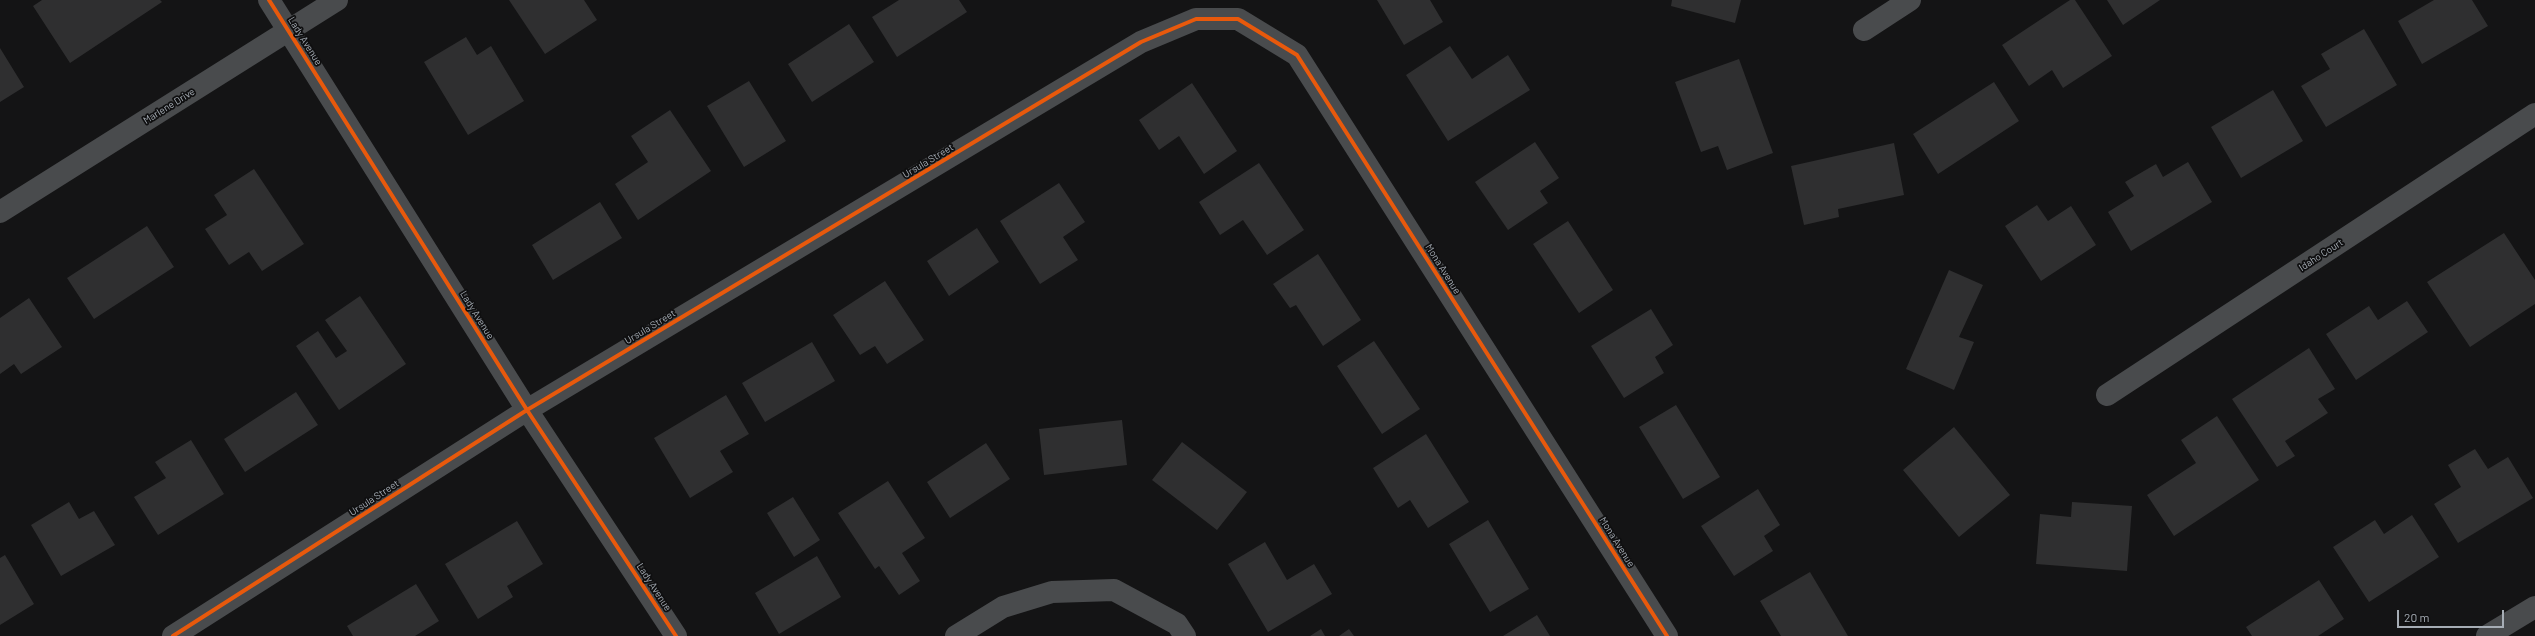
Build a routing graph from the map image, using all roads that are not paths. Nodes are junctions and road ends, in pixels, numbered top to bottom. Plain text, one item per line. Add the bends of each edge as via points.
1 (269, 0) edge
2 (337, 0) edge
3 (1910, 0) edge
4 (1864, 30) dead end
5 (289, 31) junction
6 (1141, 42) joint
7 (2535, 114) edge
8 (0, 212) edge
9 (2107, 395) dead end
10 (527, 410) junction
11 (2535, 607) edge
12 (173, 636) edge
13 (676, 636) edge
14 (956, 636) edge
15 (1185, 636) edge
16 (1667, 636) edge
17 (2487, 636) edge

1 - 5 street, Lady Avenue
2 - 5 street, Marlene Drive
3 - 4 street
5 - 8 street, Marlene Drive
5 - 10 street, Lady Avenue
6 - 10 street, Ursula Street
6 - 16 street, Mona Avenue via 1196,19 1238,19 1297,55
7 - 9 street, Idaho Court
10 - 12 street, Ursula Street
10 - 13 street, Lady Avenue
11 - 17 street
14 - 15 street via 1003,607 1052,592 1114,590 1177,624

